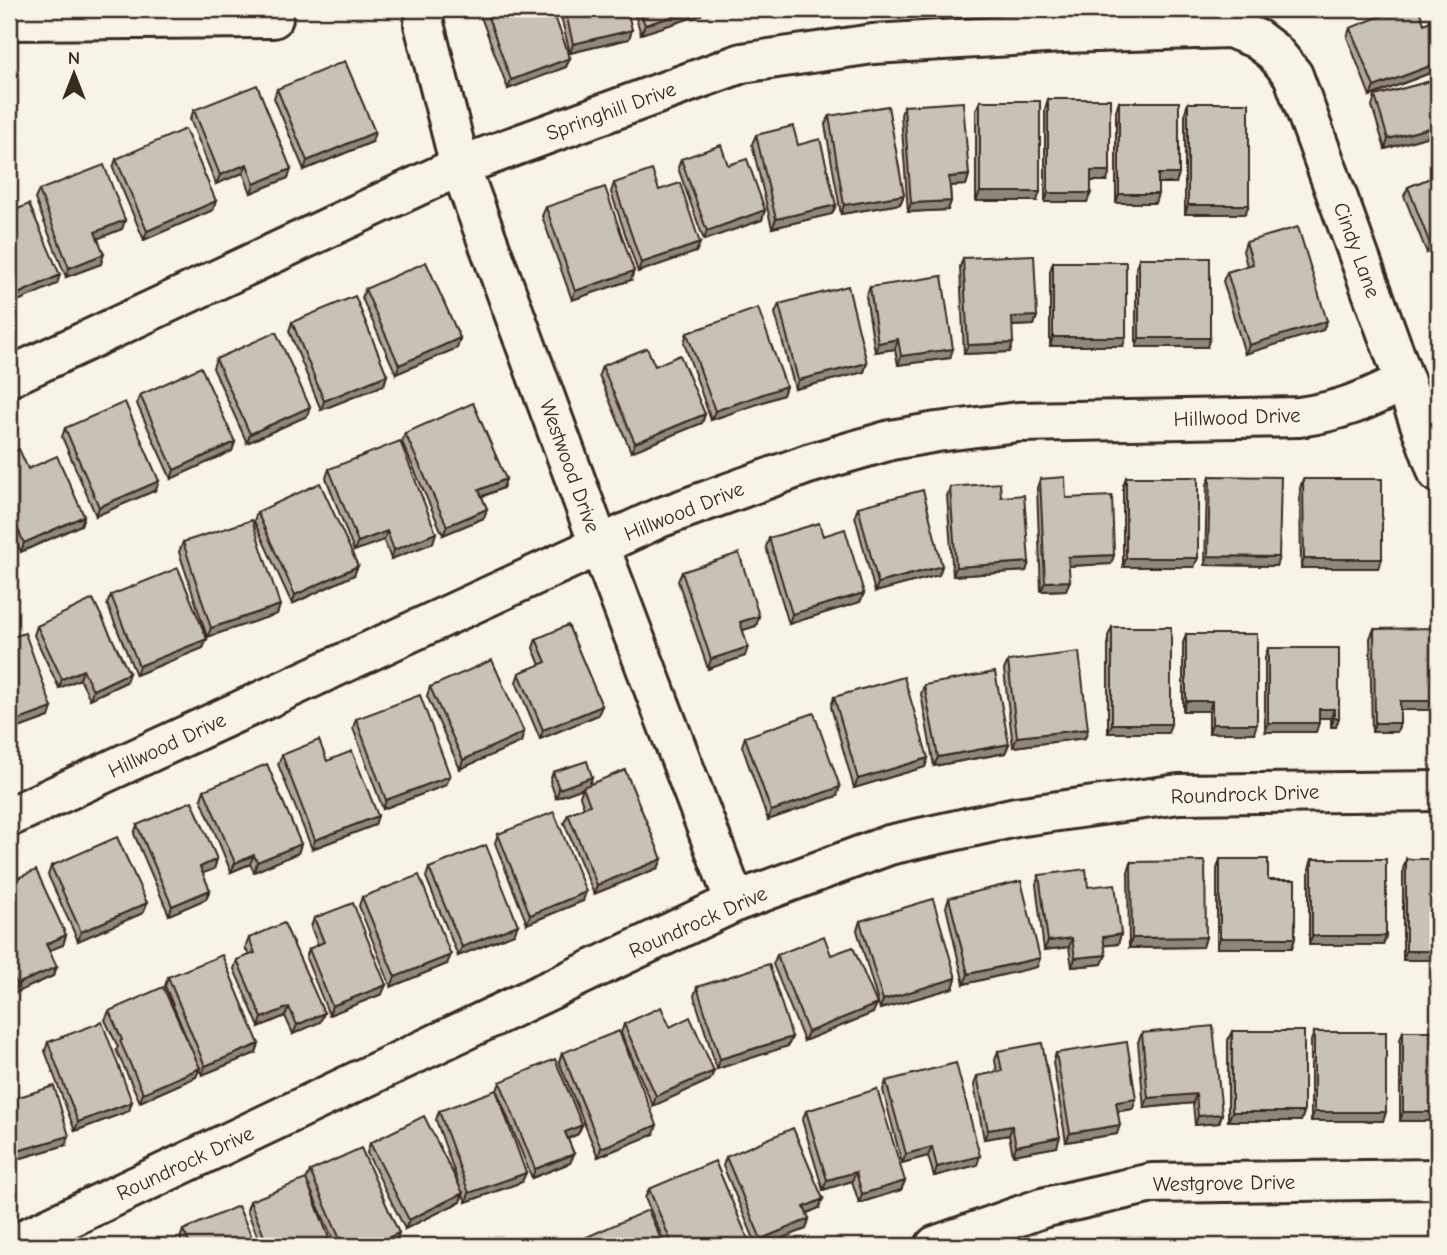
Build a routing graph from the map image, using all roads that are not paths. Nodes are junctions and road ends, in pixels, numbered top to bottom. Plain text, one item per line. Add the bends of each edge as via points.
1 (279, 12) edge
2 (9, 20) edge
3 (424, 24) dead end
4 (1257, 39) joint
5 (460, 166) junction
6 (9, 377) edge
7 (1405, 380) junction
8 (1438, 473) edge
9 (600, 547) junction
10 (1438, 791) edge
11 (9, 817) edge
12 (735, 902) junction
13 (1438, 1180) edge
14 (10, 1246) edge
15 (935, 1246) edge

1 - 2 street
3 - 5 street, Westwood Drive
4 - 5 street, Springhill Drive via 1230,28 1063,33 873,44 742,63
4 - 7 street, Cindy Lane via 1293,75
5 - 6 street, Springhill Drive
5 - 9 street, Westwood Drive
7 - 8 street, Cindy Lane
7 - 9 street, Hillwood Drive via 1345,409 1299,417 1018,422 891,440 760,480 659,518
9 - 11 street, Hillwood Drive
9 - 12 street, Westwood Drive
10 - 12 street, Roundrock Drive via 1179,794 1016,817 890,845
12 - 14 street, Roundrock Drive
13 - 15 street, Westgrove Drive via 1152,1183 1042,1208

